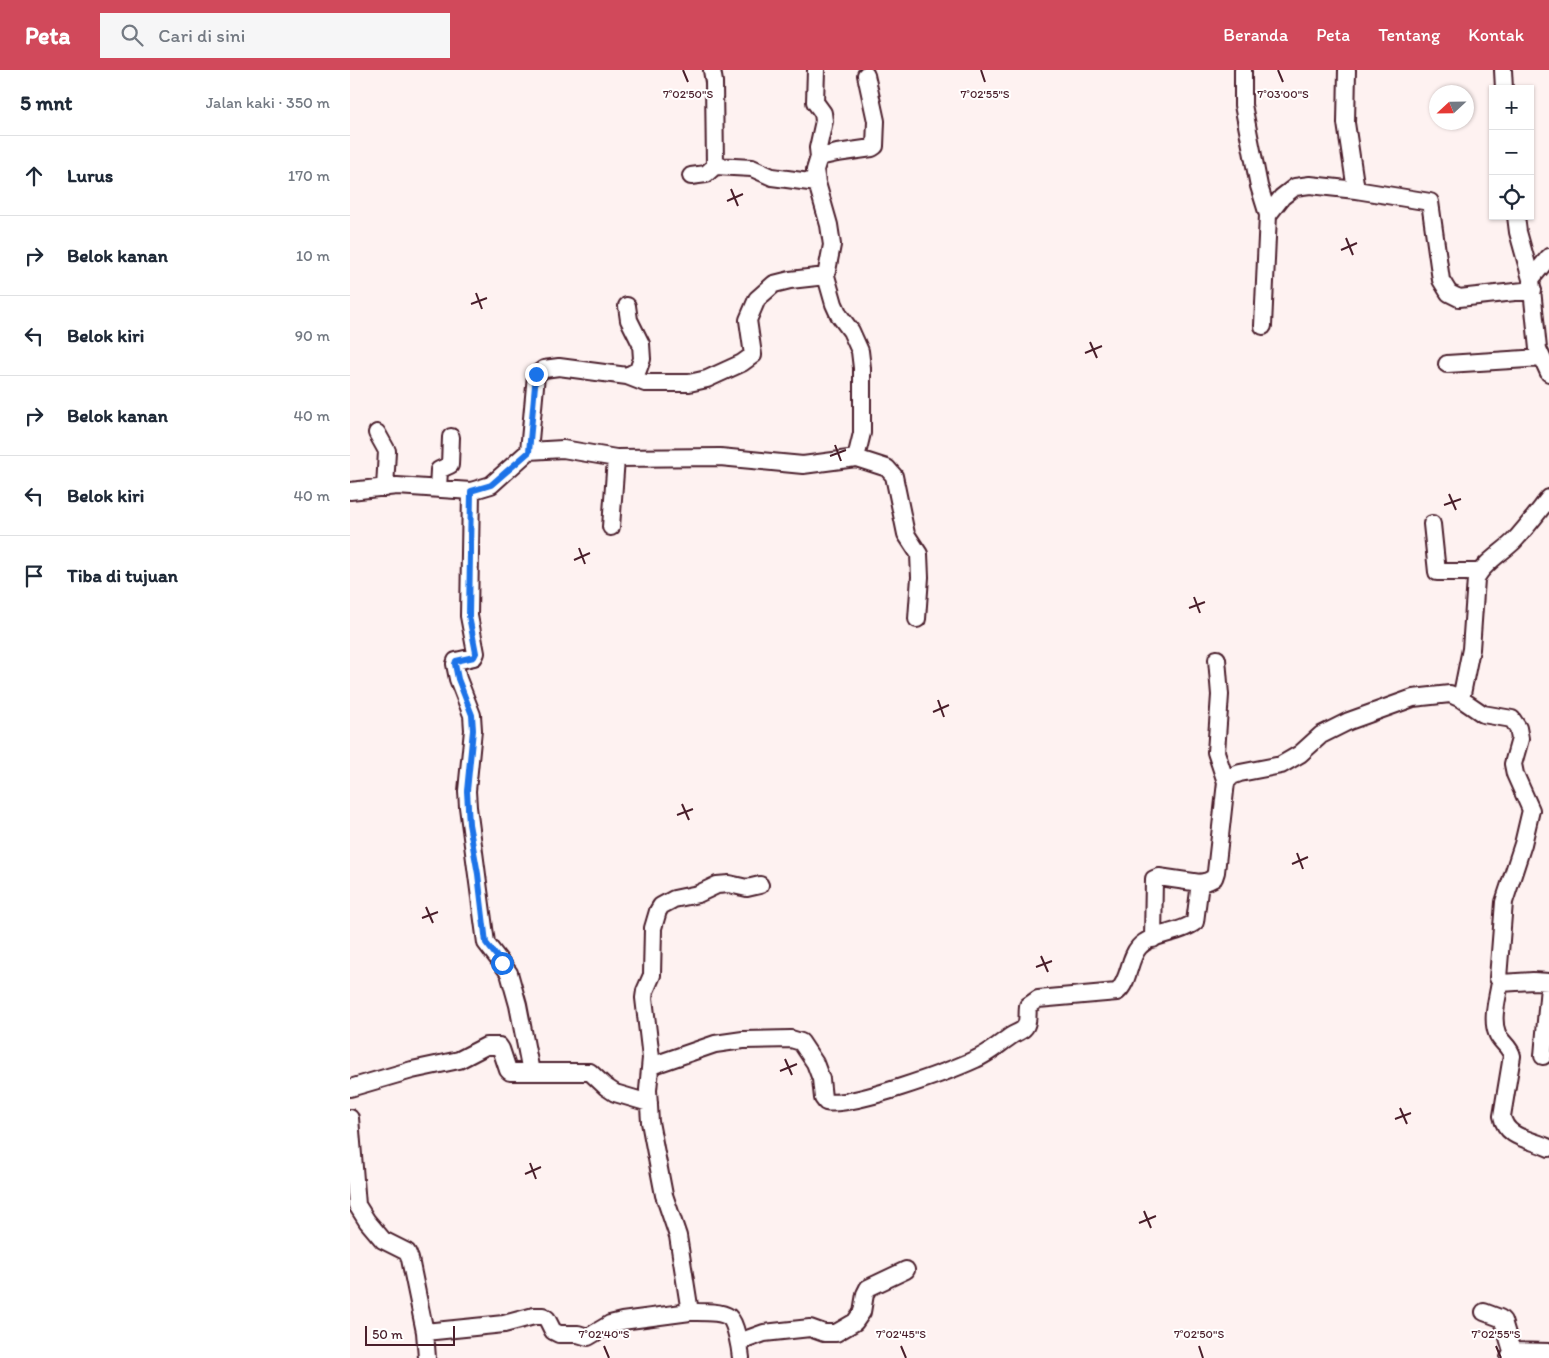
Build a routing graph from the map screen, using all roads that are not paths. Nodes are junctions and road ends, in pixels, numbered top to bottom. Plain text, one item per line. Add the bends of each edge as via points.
1 (712, 70) edge
2 (816, 70) edge
3 (1243, 70) edge
4 (1347, 70) edge
5 (1503, 70) edge
6 (866, 75) dead end
7 (1504, 85) edge
8 (819, 157) junction
9 (715, 166) junction
10 (692, 176) dead end
11 (817, 183) junction
12 (1356, 190) junction
13 (1268, 215) junction
14 (1516, 220) edge
15 (1549, 258) edge
16 (826, 276) junction
17 (1532, 285) junction
18 (627, 306) dead end
19 (1263, 326) dead end
20 (1447, 364) dead end
21 (1545, 366) edge
22 (627, 376) junction
23 (377, 434) dead end
24 (451, 437) dead end
25 (529, 452) junction
26 (616, 458) junction
27 (856, 458) junction
28 (385, 488) junction
29 (438, 488) junction
30 (471, 491) junction
31 (350, 492) edge
32 (1549, 498) edge
33 (1432, 524) dead end
34 (611, 528) dead end
35 (1478, 572) junction
36 (917, 619) dead end
37 (1217, 659) dead end
38 (1461, 699) junction
39 (1226, 782) junction
40 (1200, 883) junction
41 (760, 886) dead end
42 (1154, 938) junction
43 (1500, 982) junction
44 (1549, 984) edge
45 (1543, 1056) dead end
46 (650, 1068) junction
47 (531, 1072) junction
48 (350, 1088) edge
49 (649, 1103) junction
50 (350, 1118) edge
51 (654, 1140) junction
52 (1549, 1148) edge
53 (906, 1270) dead end
54 (690, 1312) junction
55 (1484, 1312) dead end
56 (425, 1332) junction
57 (740, 1350) edge
58 (1549, 1352) edge
59 (1511, 1354) edge
60 (427, 1358) edge

1 - 9 street
2 - 8 street via 815,102 823,113 824,121
3 - 13 street via 1243,105
4 - 12 street via 1346,123
5 - 7 street
6 - 8 street via 876,121 875,146
8 - 11 street via 815,170
9 - 10 street via 706,174
9 - 11 street via 752,168 772,177
11 - 16 street via 832,245
12 - 13 street via 1310,185 1295,187
12 - 17 street via 1430,202 1441,280 1449,293 1459,298
13 - 19 street
14 - 17 street
15 - 17 street
16 - 22 street via 774,284 757,299 748,320 753,355 742,363 707,379 689,383 645,383
16 - 27 street via 834,304 860,351 862,433
17 - 21 street via 1538,349
18 - 22 street via 628,320 641,344 642,359 638,370
20 - 21 street
22 - 25 street via 559,367 536,374
23 - 28 street via 387,451
24 - 29 street via 450,465 439,470
25 - 26 street via 563,449
25 - 30 street via 491,485
26 - 27 street via 720,457 803,464
26 - 34 street
27 - 36 street via 887,468 894,476 905,531 919,554
28 - 29 street
28 - 31 street
29 - 30 street
30 - 47 street via 469,616 476,653 474,657 464,658 455,664 473,722 467,791 469,824 486,943 509,972
32 - 35 street via 1511,544
33 - 35 street via 1437,572
35 - 38 street via 1471,649
37 - 39 street via 1220,695 1216,752
38 - 39 street via 1450,694 1413,698 1348,721 1321,735 1300,754 1281,765 1240,773
38 - 43 street via 1483,714 1515,722 1520,739 1513,764 1531,810 1504,902
39 - 40 street via 1216,872 1214,878
40 - 42 street via 1195,922
40 - 42 street via 1154,879
41 - 46 street via 717,885 661,906 653,928 652,975 644,998
42 - 46 street via 1134,953 1123,985 1117,992 1038,999 1028,1006 1026,1026 992,1051 920,1080 855,1100 826,1102 815,1063 801,1042 791,1039 716,1044
43 - 44 street
43 - 52 street via 1496,1029 1512,1056 1503,1123 1525,1140
44 - 45 street
46 - 49 street
46 - 51 street via 659,1097
47 - 48 street via 510,1072 501,1048 494,1045 475,1050 459,1060
47 - 49 street via 592,1072 614,1092
49 - 51 street
50 - 56 street via 357,1205 383,1240 407,1252
51 - 54 street via 664,1195 678,1236
53 - 57 street via 868,1288 862,1312 855,1322 836,1333 810,1328 764,1333
54 - 56 street via 622,1321 588,1337 559,1334 543,1316 504,1324
54 - 57 street via 729,1317
55 - 59 street via 1503,1321
56 - 60 street
58 - 59 street

